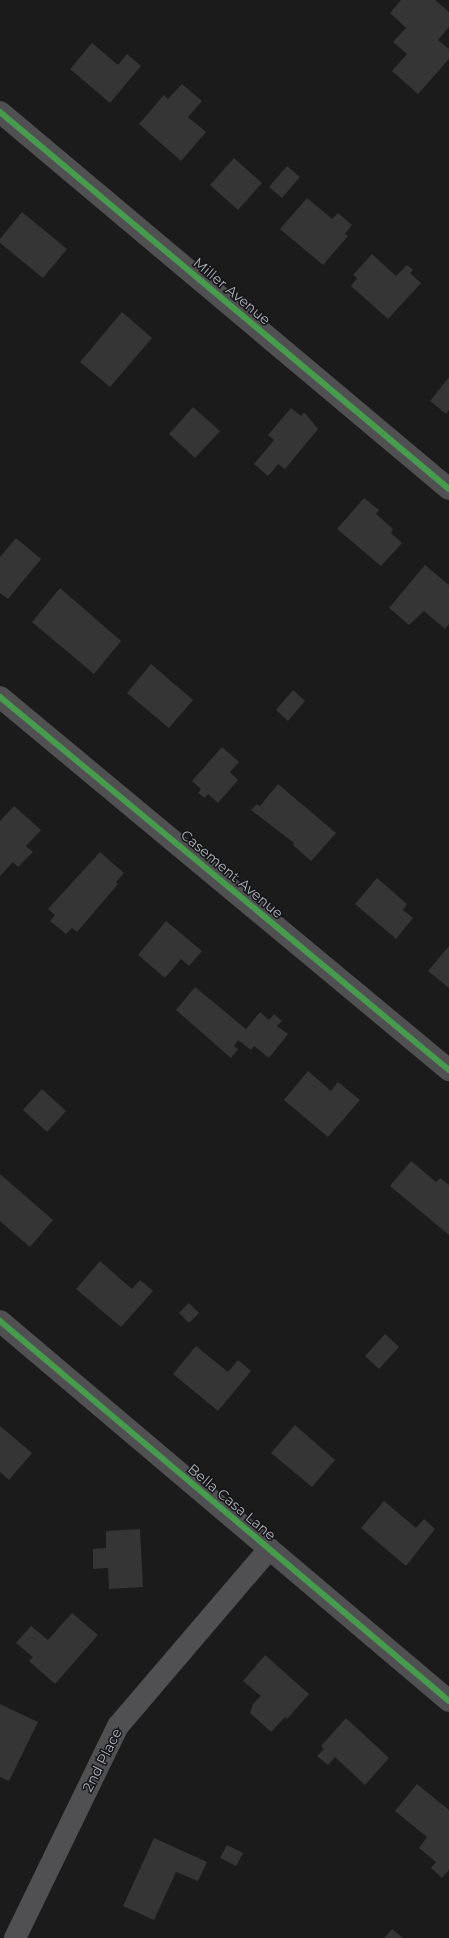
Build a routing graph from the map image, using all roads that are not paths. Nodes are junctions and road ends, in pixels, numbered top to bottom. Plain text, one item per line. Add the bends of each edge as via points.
1 (0, 112) edge
2 (449, 489) edge
3 (0, 697) edge
4 (449, 1070) edge
5 (0, 1321) edge
6 (269, 1549) junction
7 (449, 1701) edge
8 (15, 1938) edge

1 - 2 street, Miller Avenue
3 - 4 street, Casement Avenue
5 - 6 street, Bella Casa Lane
6 - 7 street, Bella Casa Lane
6 - 8 street, 2nd Place via 118,1726

